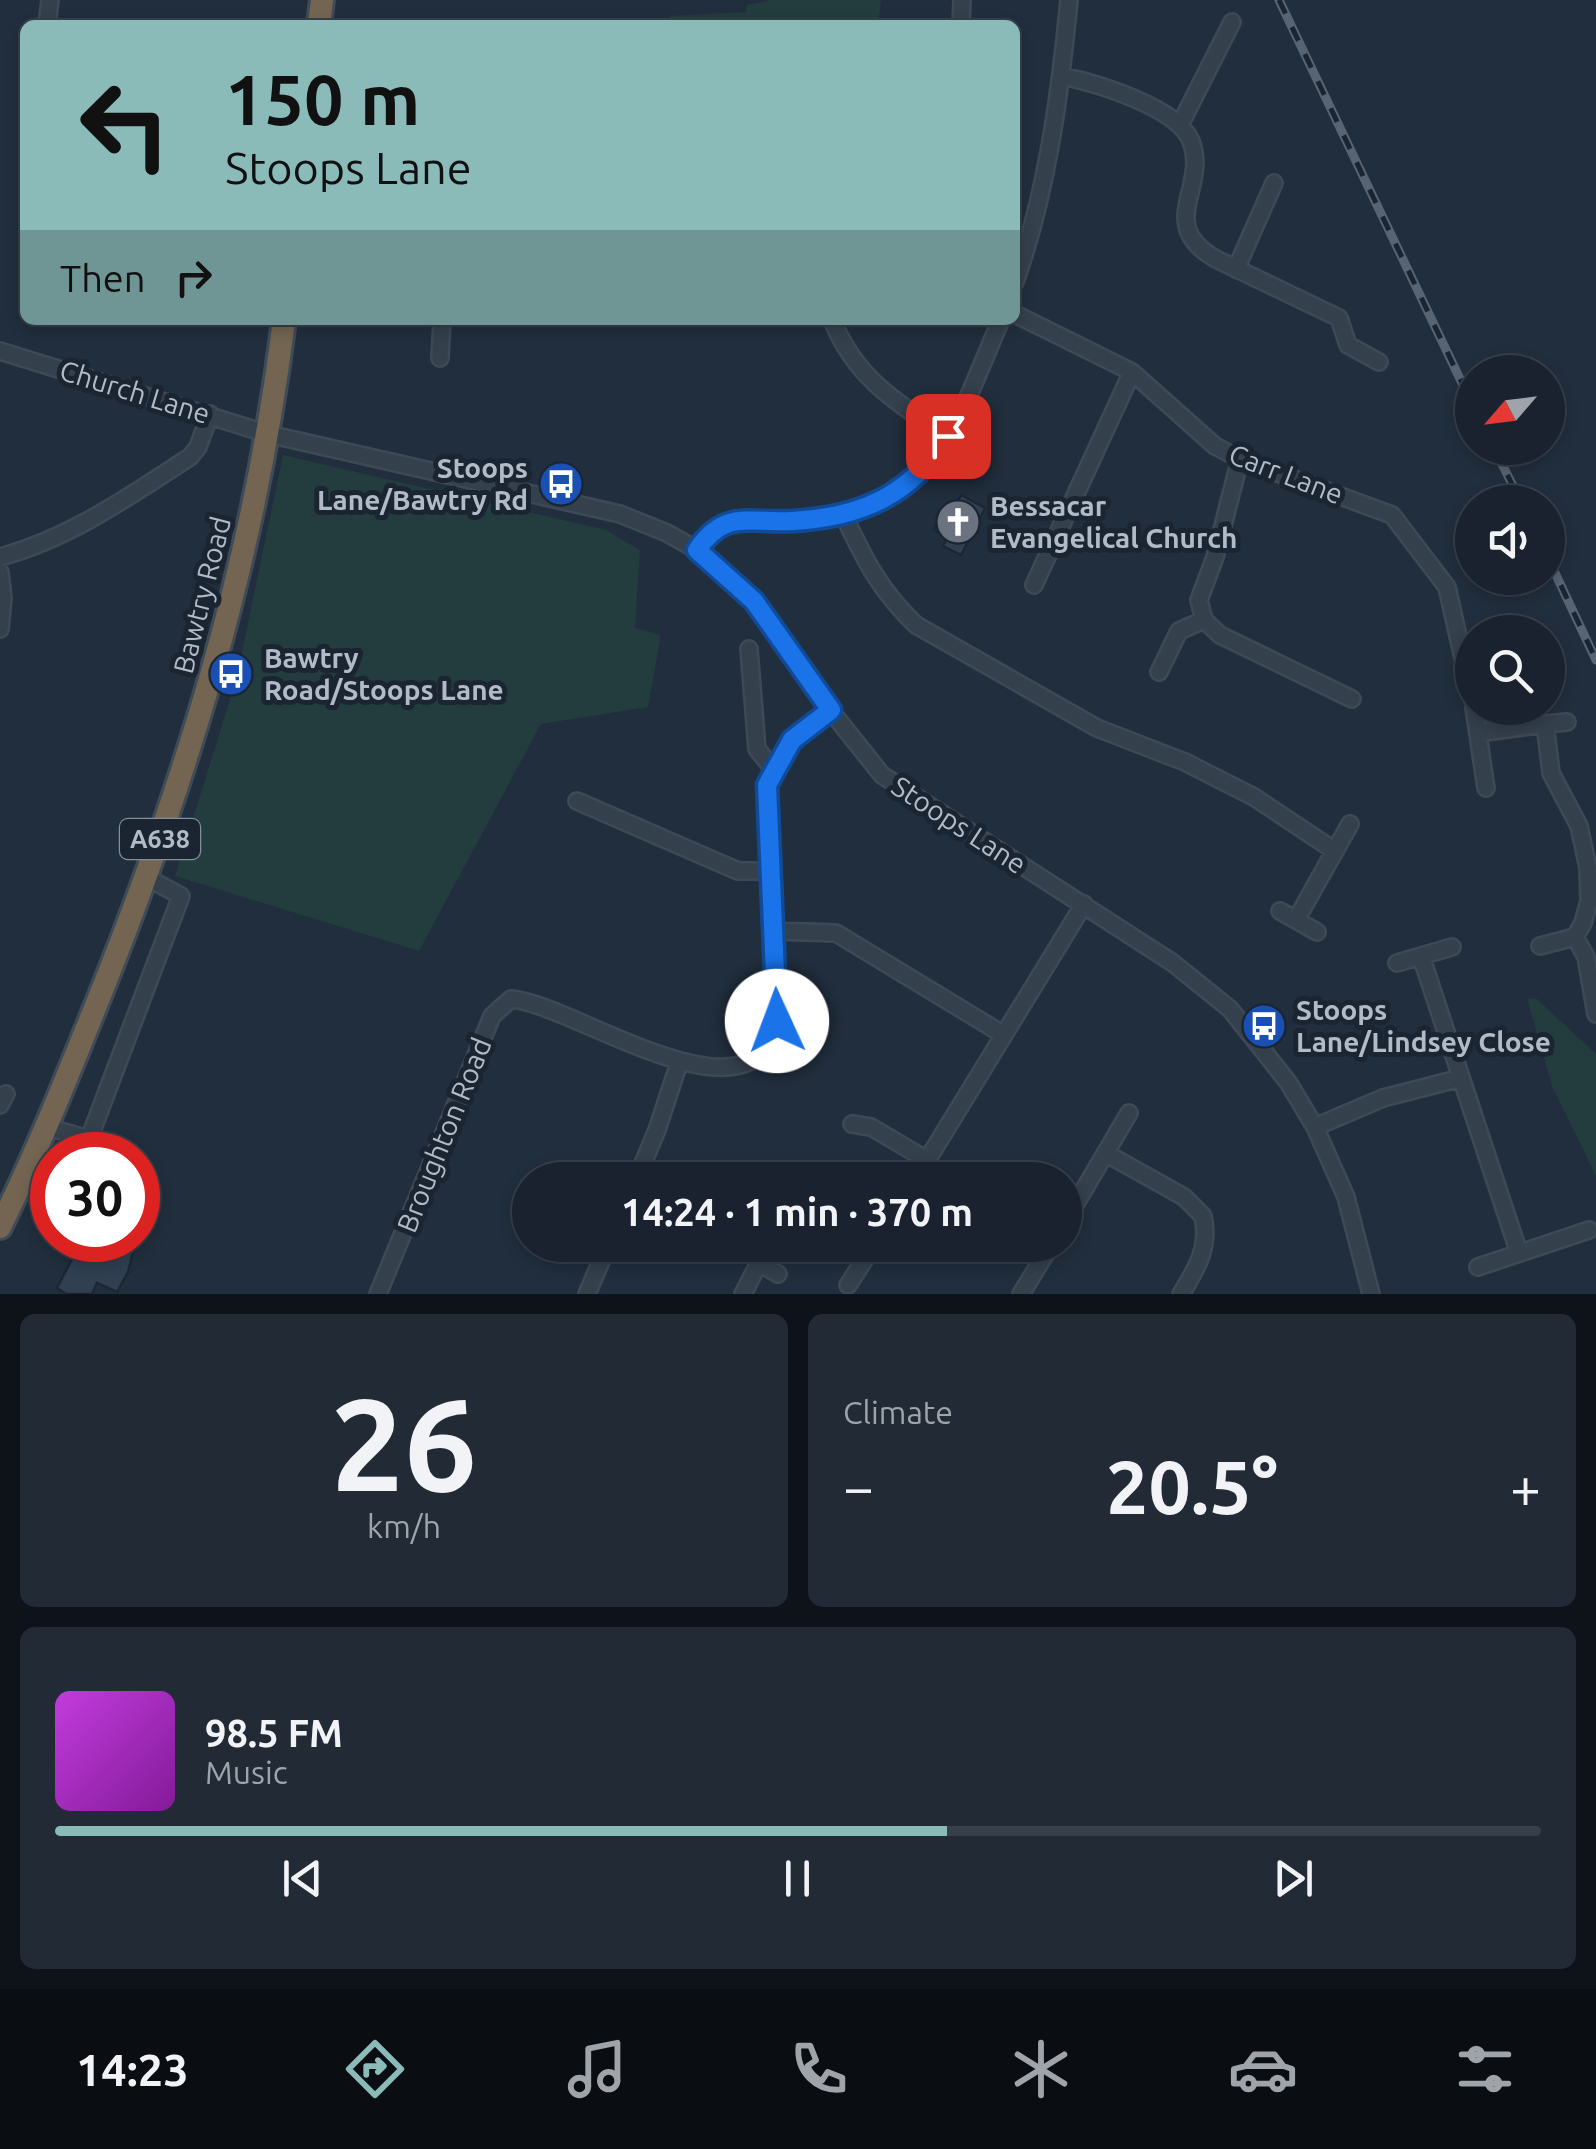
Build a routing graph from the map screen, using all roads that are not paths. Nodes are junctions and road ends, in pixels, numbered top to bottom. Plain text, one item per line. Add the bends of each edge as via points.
1 (1069, 0) edge
2 (1232, 22) dead end
3 (1062, 76) junction
4 (1177, 123) junction
5 (1274, 184) dead end
6 (1020, 210) edge
7 (1034, 212) junction
8 (1020, 264) edge
9 (1236, 268) junction
10 (1020, 316) edge
11 (283, 325) edge
12 (442, 325) edge
13 (834, 325) edge
14 (998, 325) edge
15 (0, 351) edge
16 (440, 358) dead end
17 (1379, 362) dead end
18 (1132, 372) junction
19 (210, 414) junction
20 (268, 434) junction
21 (948, 436) junction
22 (1240, 460) junction
23 (843, 514) junction
24 (697, 550) junction
25 (0, 557) edge
26 (0, 572) edge
27 (1034, 585) dead end
28 (1456, 615) edge
29 (1204, 620) junction
30 (0, 630) edge
31 (750, 649) dead end
32 (1159, 672) dead end
33 (1352, 698) dead end
34 (831, 710) junction
35 (1565, 722) edge
36 (1568, 722) dead end
37 (1477, 725) edge
38 (1538, 725) edge
39 (1545, 725) edge
40 (1478, 734) junction
41 (774, 770) junction
42 (1486, 788) dead end
43 (578, 801) dead end
44 (1350, 824) dead end
45 (1334, 851) junction
46 (770, 871) junction
47 (146, 878) junction
48 (1084, 904) junction
49 (1280, 912) dead end
50 (1296, 920) junction
51 (774, 932) junction
52 (1317, 932) dead end
53 (1575, 938) junction
54 (1540, 946) dead end
55 (1452, 947) dead end
56 (1421, 956) junction
57 (1398, 963) dead end
58 (1596, 1014) edge
59 (1004, 1035) junction
60 (679, 1063) junction
61 (1461, 1078) junction
62 (1130, 1113) dead end
63 (852, 1124) dead end
64 (47, 1127) junction
65 (1316, 1127) junction
66 (1107, 1154) junction
67 (928, 1160) joint
68 (644, 1162) edge
69 (1082, 1194) edge
70 (0, 1227) edge
71 (1589, 1230) dead end
72 (1519, 1253) junction
73 (600, 1262) edge
74 (863, 1262) edge
75 (1041, 1262) edge
76 (760, 1263) joint
77 (1478, 1268) dead end
78 (778, 1274) dead end
79 (848, 1285) dead end
80 (378, 1294) edge
81 (586, 1294) edge
82 (743, 1294) edge
83 (1021, 1294) edge
84 (1181, 1294) edge
85 (1371, 1294) edge

1 - 3 street
2 - 4 street
3 - 4 street
3 - 7 street
4 - 9 street via 1194,154 1184,208 1190,238
5 - 9 street
6 - 7 street
7 - 8 street
9 - 17 street via 1338,318 1348,345
10 - 18 street, Carr Lane
11 - 20 highway, Bawtry Road / A638
12 - 16 street
13 - 21 street via 870,380
14 - 21 street
15 - 19 street, Church Lane
18 - 22 street, Carr Lane via 1202,437
18 - 27 street
19 - 20 street, Church Lane
19 - 25 street via 190,457 52,541
20 - 24 street, Stoops Lane via 620,514
20 - 47 highway, Bawtry Road / A638 via 216,669
21 - 23 street via 911,483
22 - 28 street, Carr Lane via 1392,515 1453,599
22 - 29 street via 1201,589
23 - 24 street via 731,521
23 - 45 street via 874,578 916,625 1097,728 1254,796
24 - 34 street, Stoops Lane via 754,601
26 - 30 street
29 - 32 street via 1179,631
29 - 33 street via 1220,636
31 - 41 street, Broughton Road via 757,749
34 - 41 street via 792,740
34 - 48 street, Stoops Lane via 882,775
35 - 36 street
37 - 40 street
38 - 40 street
39 - 53 street via 1551,774 1579,826 1588,868 1589,901
40 - 42 street
41 - 46 street, Broughton Road via 767,785
43 - 46 street via 738,871
44 - 45 street
45 - 50 street
46 - 51 street, Broughton Road
47 - 64 highway, Bawtry Road / A638
47 - 64 street via 181,896 89,1139
48 - 59 street
48 - 65 street, Stoops Lane via 1230,1009
49 - 50 street
50 - 52 street
51 - 59 street via 836,932
51 - 60 street, Broughton Road via 777,1021 764,1054 719,1067
53 - 54 street
53 - 58 street via 1586,957
55 - 56 street
56 - 57 street
56 - 61 street
59 - 67 street
60 - 68 street
60 - 80 street, Broughton Road via 537,1004 511,999 499,1006
61 - 65 street via 1383,1098
61 - 72 street
62 - 66 street
63 - 67 street
64 - 70 highway, Bawtry Road / A638
65 - 85 street, Stoops Lane via 1346,1197
66 - 69 street
66 - 84 street via 1184,1197 1203,1216 1206,1245
71 - 72 street
72 - 77 street
73 - 81 street
74 - 79 street
75 - 83 street
76 - 78 street
76 - 82 street

